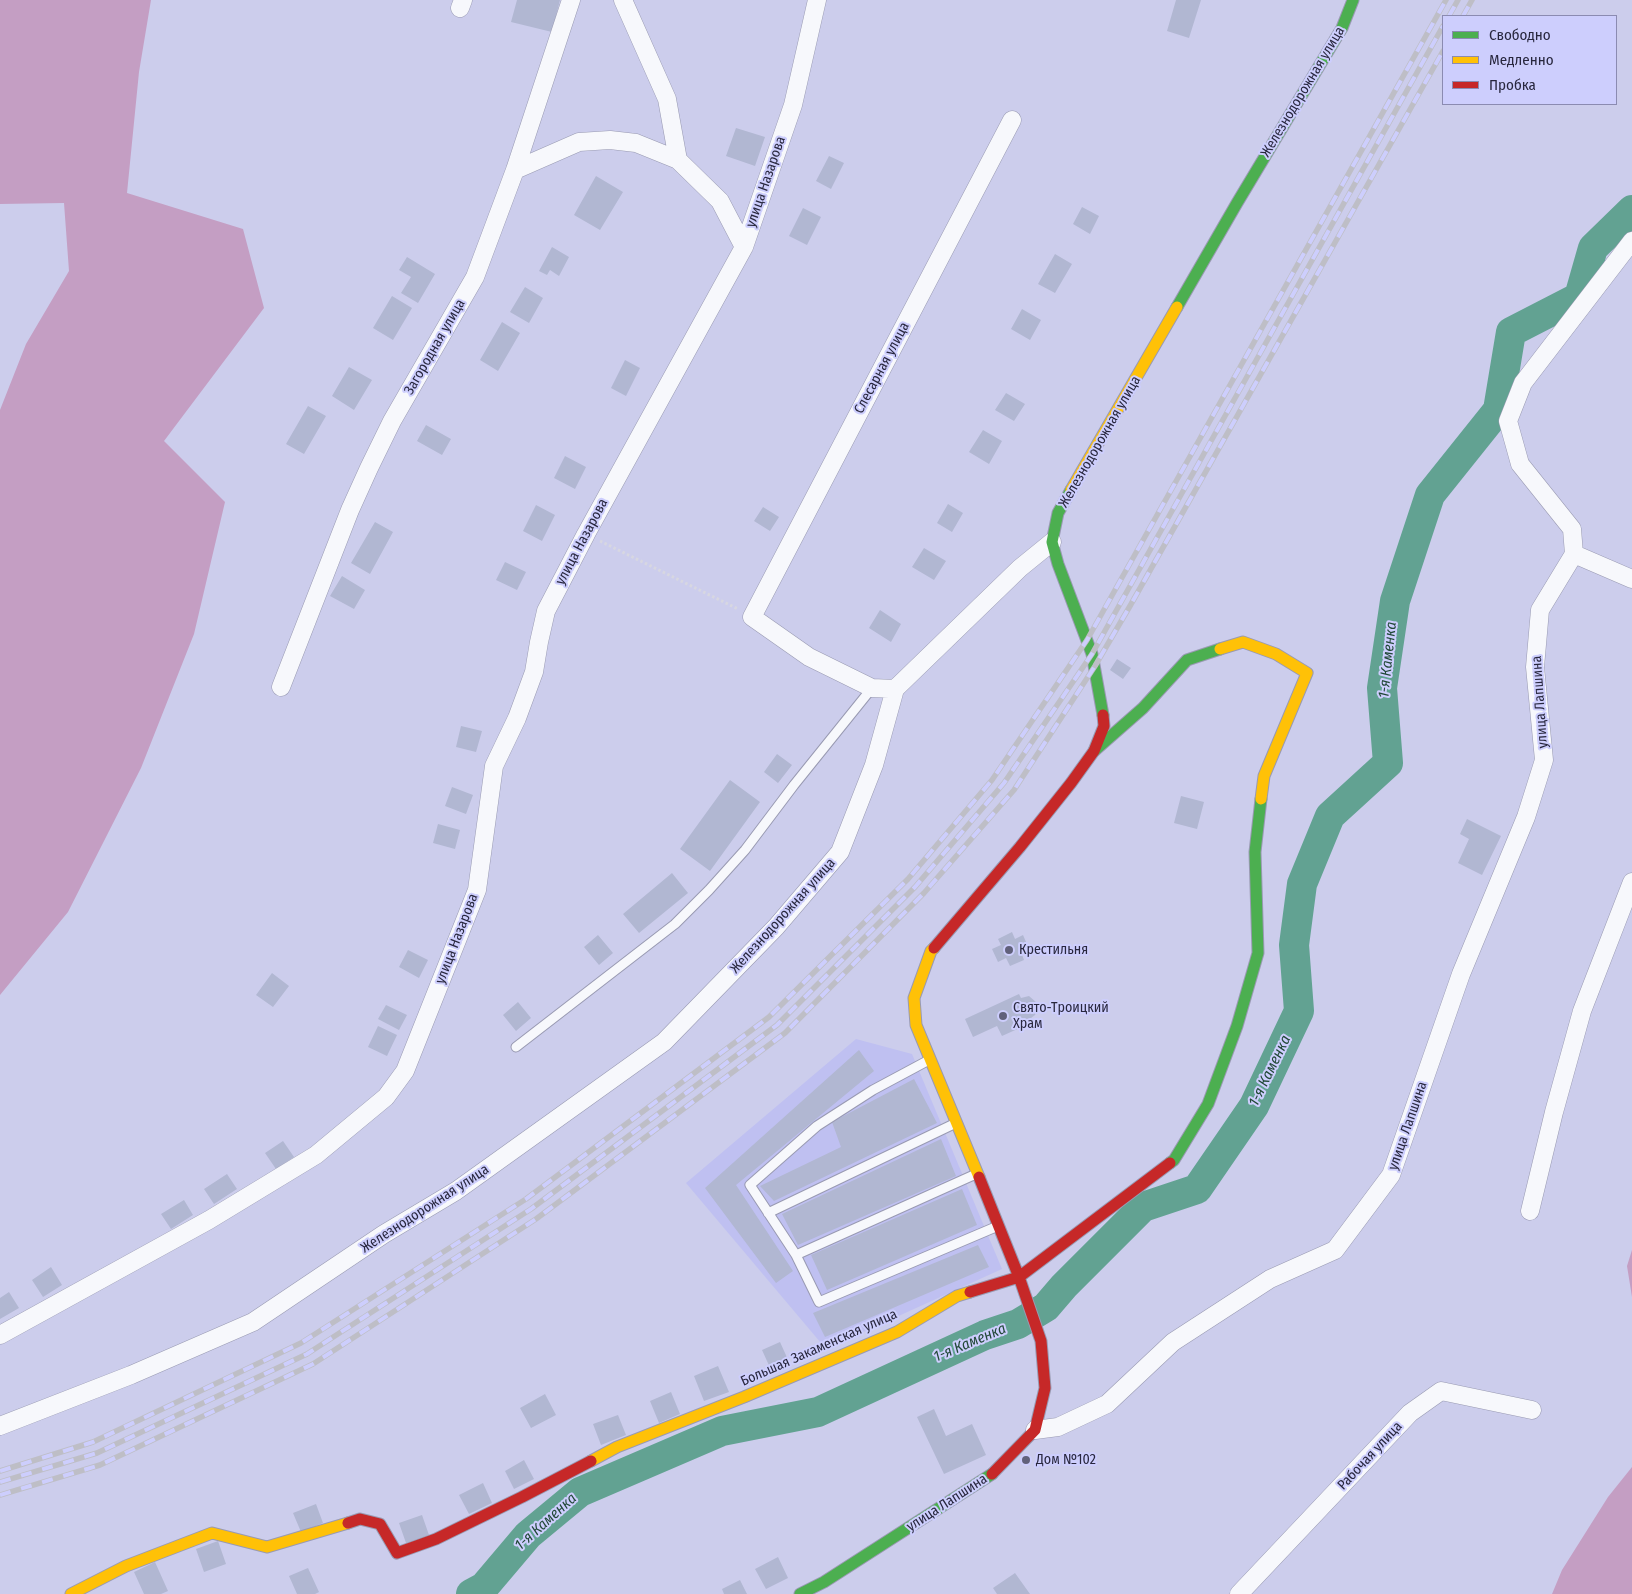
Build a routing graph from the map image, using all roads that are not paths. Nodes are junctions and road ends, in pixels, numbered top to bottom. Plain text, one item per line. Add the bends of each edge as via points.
1 (571, 0) edge
2 (623, 0) edge
3 (817, 0) edge
4 (1353, 0) edge
5 (1012, 120) dead end
6 (678, 160) junction
7 (514, 170) junction
8 (1632, 241) edge
9 (744, 247) junction
10 (1052, 542) junction
11 (1574, 554) junction
12 (1632, 579) edge
13 (280, 687) dead end
14 (872, 688) junction
15 (895, 689) junction
16 (1094, 751) junction
17 (1632, 882) edge
18 (516, 1047) dead end
19 (931, 1059) junction
20 (958, 1122) junction
21 (978, 1173) junction
22 (1530, 1211) dead end
23 (768, 1213) junction
24 (998, 1226) junction
25 (796, 1255) junction
26 (1019, 1277) junction
27 (0, 1335) edge
28 (1532, 1410) dead end
29 (0, 1426) edge
30 (1035, 1430) junction
31 (828, 1588) edge
32 (71, 1594) edge
33 (800, 1594) edge
34 (1239, 1594) edge

1 - 7 street, Загородная улица
2 - 6 street via 666,98
3 - 9 street, улица Назарова via 793,105
4 - 10 street, Железнодорожная улица via 1342,28 1058,513
5 - 14 street, Слесарная улица via 752,616 809,657
6 - 7 street via 636,143 610,140 579,142
6 - 9 street via 720,201
7 - 13 street, Загородная улица via 475,277 392,421 369,468
8 - 11 street via 1523,383 1508,420 1520,464 1572,529
9 - 27 street, улица Назарова via 546,611 534,672 494,766 477,890 405,1070 386,1097 316,1155 209,1220
10 - 15 street via 1020,568
10 - 16 street via 1092,654 1103,708 1104,726
11 - 12 street
11 - 30 street, улица Лапшина via 1540,610 1535,667 1544,760 1526,816 1461,974 1391,1175 1335,1250 1270,1279 1173,1342 1107,1404 1058,1427
14 - 15 street
14 - 18 lane via 745,850 709,890 675,924
15 - 29 street, Железнодорожная улица via 874,765 840,852 776,927 664,1042 456,1191 384,1234 253,1322 131,1375
16 - 19 street via 1020,847 931,951 914,998 916,1025
16 - 26 street, Большая Закаменская улица via 1144,708 1187,660 1243,642 1276,654 1307,673 1264,776 1255,852 1258,953 1237,1026 1208,1104 1174,1160
17 - 22 street via 1582,1011
19 - 20 street
19 - 23 lane via 873,1090 817,1126 750,1185
20 - 21 street
20 - 23 lane
21 - 24 street
21 - 25 lane
23 - 25 lane
24 - 25 lane via 819,1302
24 - 26 street
26 - 30 street via 1041,1342 1046,1388
26 - 32 street, Большая Закаменская улица via 957,1296 897,1332 617,1447 445,1535 397,1553 380,1524 360,1519 267,1547 212,1533 126,1566
28 - 34 street, Рабочая улица via 1441,1391 1410,1413
30 - 31 street, улица Лапшина via 989,1476
31 - 33 street, улица Лапшина

